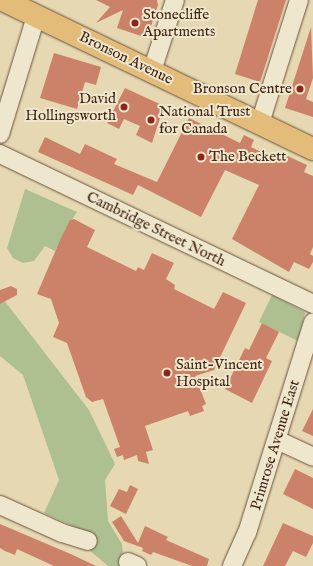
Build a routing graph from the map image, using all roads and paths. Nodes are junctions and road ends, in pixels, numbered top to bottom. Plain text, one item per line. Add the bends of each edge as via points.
1 (3, 0) edge
2 (175, 0) edge
3 (299, 0) edge
4 (39, 8) edge
5 (152, 71) junction
6 (260, 123) junction
7 (0, 134) edge
8 (313, 149) edge
9 (0, 154) edge
10 (313, 304) edge
11 (313, 322) edge
12 (277, 440) junction
13 (313, 457) edge
14 (0, 504) edge
15 (88, 541) dead end
16 (232, 566) edge

1 - 4 main road, Bronson Avenue
2 - 5 street
3 - 6 street
4 - 5 main road, Bronson Avenue
4 - 7 street
5 - 6 main road, Bronson Avenue
6 - 8 main road, Bronson Avenue
9 - 10 street, Cambridge Street North
11 - 12 street, Primrose Avenue East
12 - 13 street
12 - 16 street, Primrose Avenue East via 247,533
14 - 15 street via 62,533

